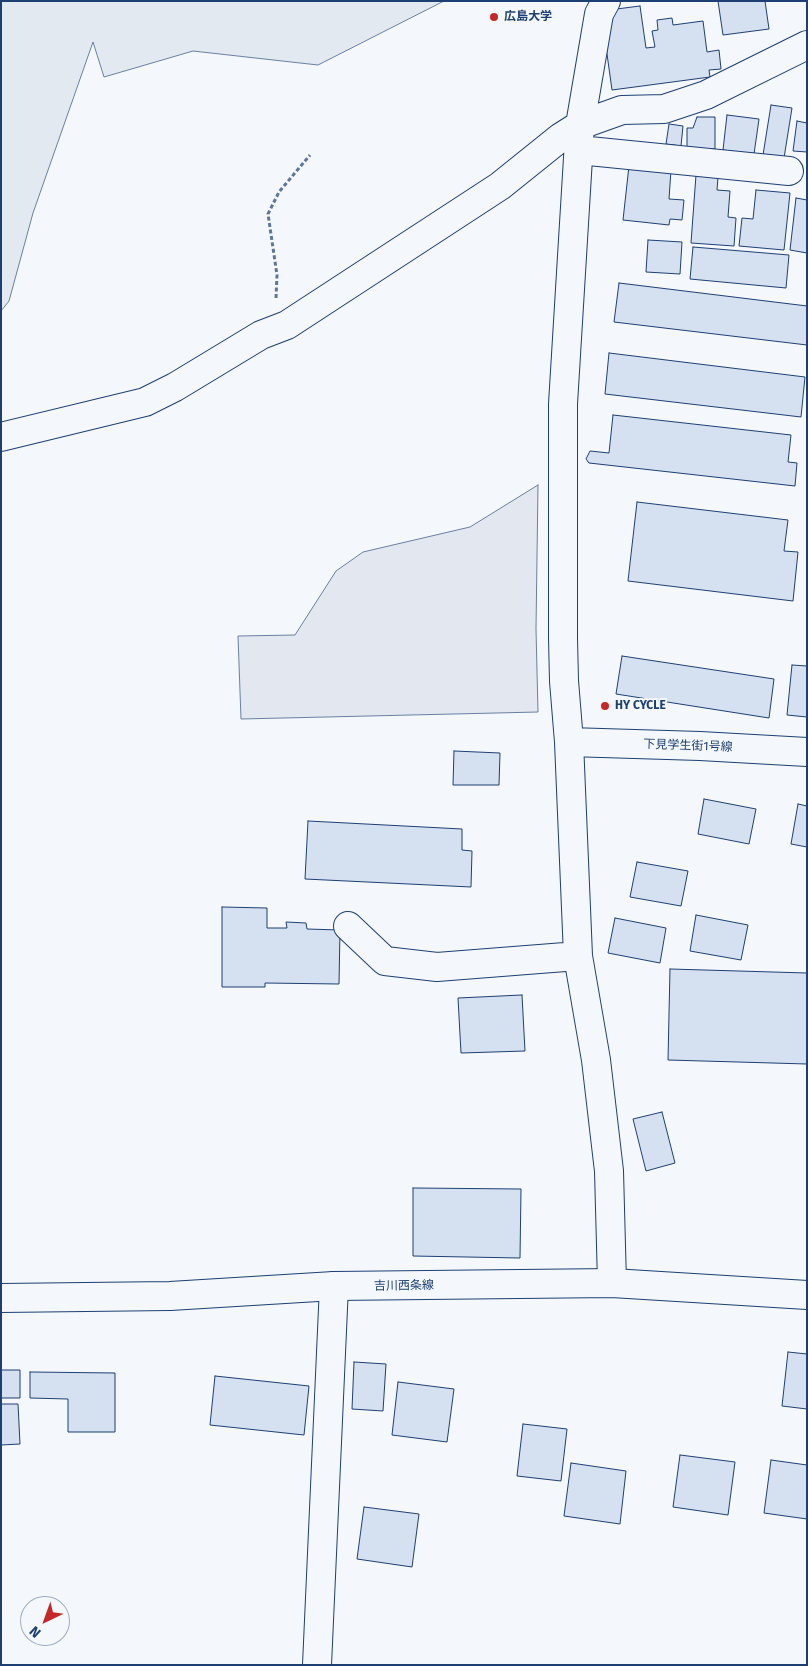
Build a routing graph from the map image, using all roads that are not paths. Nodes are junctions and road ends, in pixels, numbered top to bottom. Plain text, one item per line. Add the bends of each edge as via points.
1 (606, 1) edge
2 (807, 44) edge
3 (580, 138) junction
4 (789, 171) dead end
5 (1, 437) edge
6 (570, 742) junction
7 (807, 752) edge
8 (348, 926) dead end
9 (578, 956) junction
10 (612, 1283) junction
11 (334, 1286) junction
12 (807, 1295) edge
13 (1, 1298) edge
14 (317, 1665) edge

1 - 3 street via 599,14
2 - 3 street via 706,95 664,109 622,110
3 - 4 street
3 - 5 street via 561,137 500,186 287,325 261,335 175,387 145,402
3 - 6 street via 563,404 564,681
6 - 7 street, 下見学生街1号線
6 - 9 street
8 - 9 street via 385,961 437,967
9 - 10 street via 596,1060 609,1171
10 - 11 street, 吉川西条線
10 - 12 street, 吉川西条線
11 - 13 street, 吉川西条線 via 170,1296
11 - 14 street

